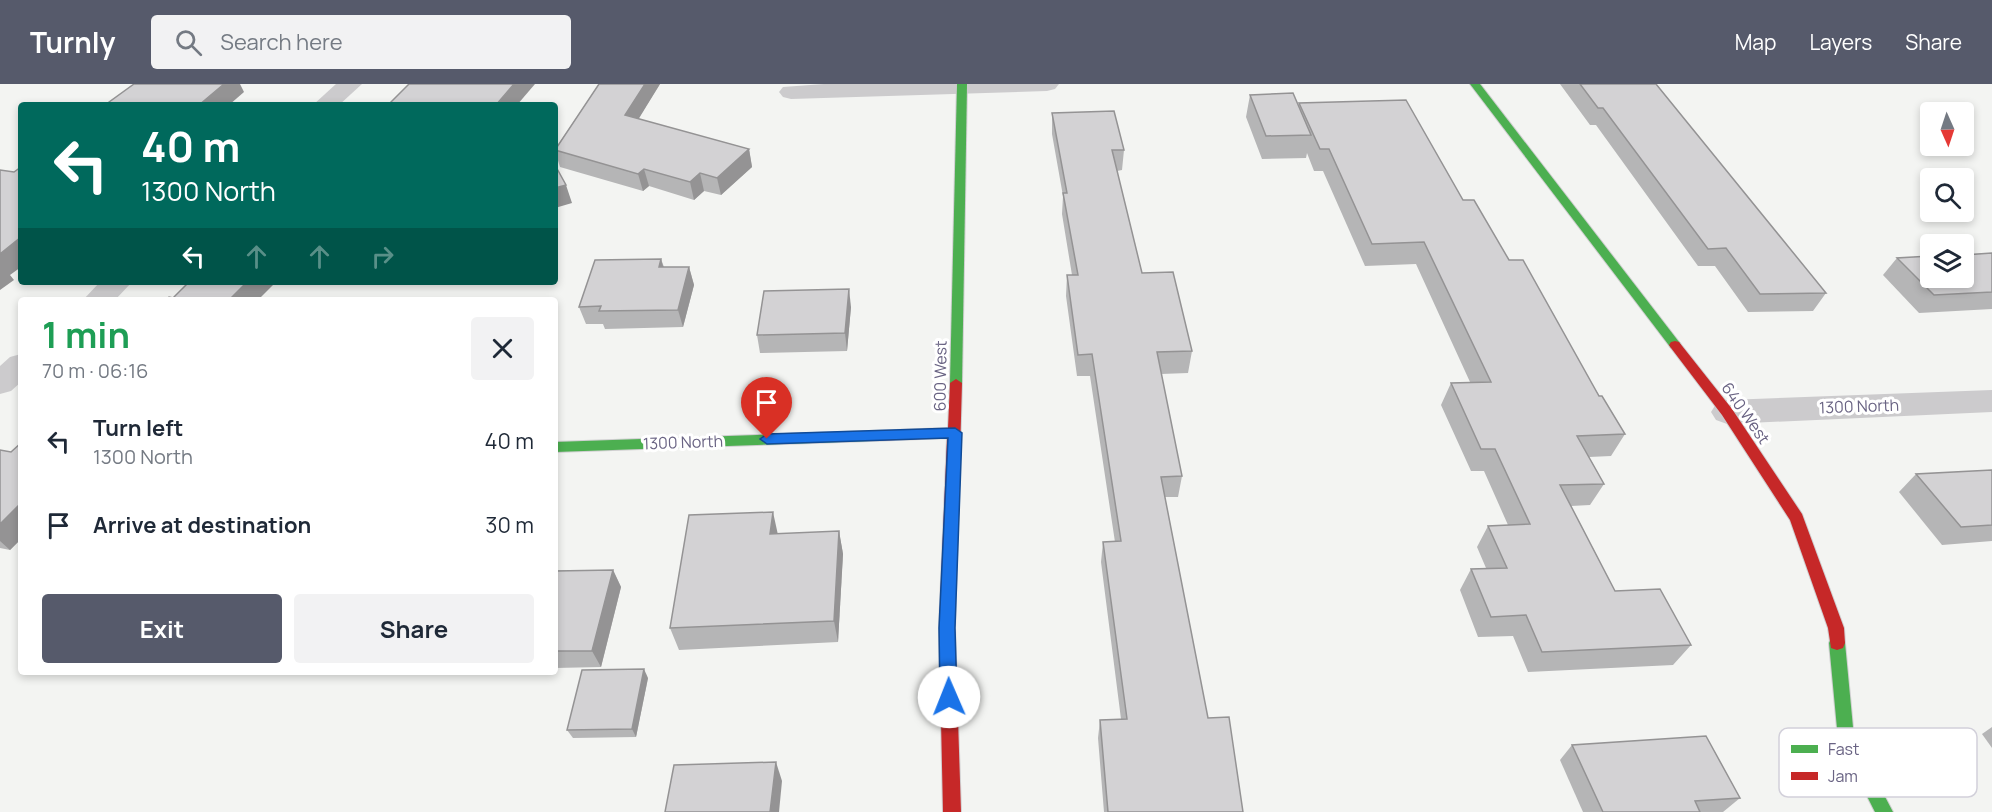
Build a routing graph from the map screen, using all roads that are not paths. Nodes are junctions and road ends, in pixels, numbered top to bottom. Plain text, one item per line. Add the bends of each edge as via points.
1 (350, 84) edge
2 (1047, 84) edge
3 (1475, 84) edge
4 (962, 85) edge
5 (791, 92) dead end
6 (329, 102) edge
7 (114, 285) edge
8 (100, 297) edge
9 (18, 368) edge
10 (0, 383) edge
11 (1992, 400) edge
12 (1727, 412) junction
13 (955, 433) junction
14 (558, 447) edge
15 (1845, 728) edge
16 (1876, 797) edge
17 (951, 812) edge
18 (1884, 812) edge

1 - 6 street
2 - 4 street
3 - 12 street, 640 West
4 - 5 street
4 - 13 street, 600 West
7 - 8 street
9 - 10 street
11 - 12 street, 1300 North
12 - 15 street, 640 West via 1797,518 1836,628
13 - 14 street, 1300 North
13 - 17 street, 600 West via 947,628
16 - 18 street, 640 West

